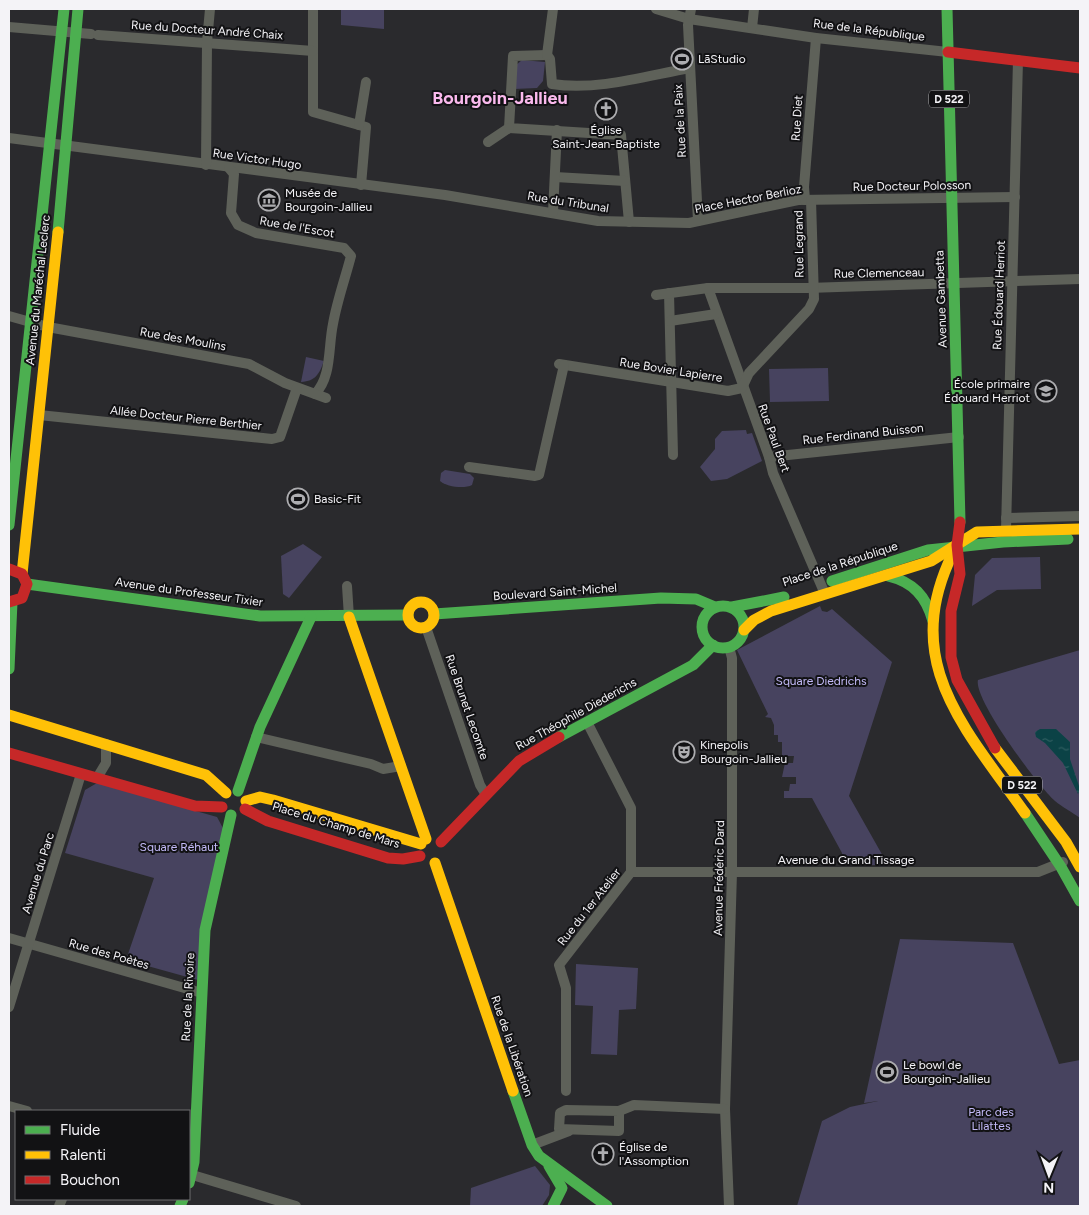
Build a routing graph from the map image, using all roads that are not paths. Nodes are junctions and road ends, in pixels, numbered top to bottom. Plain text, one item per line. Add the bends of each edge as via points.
1 (64, 9) edge
2 (78, 9) edge
3 (210, 9) edge
4 (313, 9) edge
5 (553, 9) edge
6 (656, 9) edge
7 (754, 9) edge
8 (947, 9) edge
9 (690, 14) edge
10 (9, 27) edge
11 (752, 28) junction
12 (62, 30) junction
13 (76, 32) junction
14 (816, 38) junction
15 (207, 42) junction
16 (313, 51) junction
17 (948, 52) junction
18 (547, 55) junction
19 (1018, 60) junction
20 (690, 68) junction
21 (1080, 68) edge
22 (366, 82) dead end
23 (362, 126) junction
24 (509, 128) junction
25 (557, 130) junction
26 (9, 138) edge
27 (488, 142) dead end
28 (48, 144) junction
29 (66, 147) junction
30 (206, 165) junction
31 (229, 168) junction
32 (555, 177) junction
33 (625, 181) junction
34 (361, 185) junction
35 (445, 195) joint
36 (1014, 196) junction
37 (951, 197) junction
38 (808, 200) junction
39 (553, 212) junction
40 (629, 222) junction
41 (694, 222) junction
42 (1080, 278) edge
43 (1012, 280) junction
44 (954, 283) junction
45 (708, 288) junction
46 (814, 288) junction
47 (669, 293) junction
48 (656, 295) dead end
49 (716, 314) junction
50 (9, 316) edge
51 (30, 321) junction
52 (670, 321) junction
53 (48, 327) junction
54 (671, 383) junction
55 (297, 388) junction
56 (742, 388) junction
57 (315, 394) junction
58 (326, 398) dead end
59 (39, 415) junction
60 (959, 436) junction
61 (673, 455) dead end
62 (769, 457) junction
63 (469, 466) dead end
64 (10, 508) junction
65 (29, 510) junction
66 (1080, 516) edge
67 (1006, 518) junction
68 (9, 526) edge
69 (1080, 529) edge
70 (1006, 530) junction
71 (1080, 538) edge
72 (957, 546) junction
73 (9, 569) edge
74 (888, 576) junction
75 (24, 579) junction
76 (347, 586) dead end
77 (823, 589) junction
78 (677, 598) junction
79 (11, 602) edge
80 (715, 607) junction
81 (732, 607) junction
82 (434, 614) junction
83 (408, 615) junction
84 (706, 615) junction
85 (311, 617) junction
86 (349, 617) junction
87 (933, 622) junction
88 (426, 627) junction
89 (744, 630) junction
90 (713, 645) junction
91 (728, 647) junction
92 (9, 669) edge
93 (9, 714) edge
94 (587, 722) junction
95 (256, 737) junction
96 (106, 744) junction
97 (9, 753) edge
98 (401, 766) junction
99 (81, 774) junction
100 (97, 778) junction
101 (238, 791) junction
102 (226, 793) junction
103 (486, 795) junction
104 (246, 805) junction
105 (222, 808) junction
106 (231, 815) junction
107 (424, 841) junction
108 (441, 853) junction
109 (1077, 854) edge
110 (420, 856) junction
111 (1060, 864) junction
112 (1080, 866) edge
113 (631, 872) junction
114 (732, 872) junction
115 (1080, 901) edge
116 (9, 938) edge
117 (29, 944) junction
118 (202, 993) junction
119 (9, 1007) edge
120 (566, 1091) dead end
121 (9, 1106) edge
122 (725, 1109) junction
123 (24, 1110) edge
124 (619, 1112) junction
125 (572, 1129) junction
126 (532, 1145) junction
127 (547, 1162) junction
128 (190, 1178) edge
129 (578, 1184) junction
130 (562, 1188) junction
131 (296, 1206) edge
132 (553, 1206) edge
133 (607, 1206) edge
134 (729, 1206) edge

1 - 12 street, Avenue du Maréchal Leclerc
2 - 13 street, Avenue du Maréchal Leclerc
3 - 15 street
4 - 16 street
5 - 18 street
6 - 9 street, Rue de la République
7 - 11 street
8 - 17 street, D 522
9 - 11 street, Rue de la République
9 - 20 street, Rue de la Paix
10 - 12 street, Rue du Docteur André Chaix
11 - 14 street, Rue de la République
12 - 13 street, Rue du Docteur André Chaix
12 - 28 street, Avenue du Maréchal Leclerc
13 - 15 street, Rue du Docteur André Chaix
13 - 29 street, Avenue du Maréchal Leclerc
14 - 17 street, Rue de la République
14 - 38 street, Rue Diet via 804,187
15 - 16 street, Rue du Docteur André Chaix
15 - 30 street
16 - 23 street via 313,112
17 - 19 street, Rue de la République
17 - 37 street, Avenue Gambetta / D 522
18 - 20 street via 552,84 561,85 604,83
18 - 24 street via 513,56
19 - 21 street, Rue de la République
19 - 36 street, Rue Édouard Herriot
20 - 41 street, Rue de la Paix
22 - 23 street
23 - 34 street
24 - 25 street
24 - 27 street
25 - 32 street
25 - 33 street via 621,135
26 - 28 street, Rue Victor Hugo
28 - 29 street, Rue Victor Hugo
28 - 51 street, Avenue du Maréchal Leclerc
29 - 30 street, Rue Victor Hugo
29 - 53 street, Avenue du Maréchal Leclerc
30 - 31 street, Rue Victor Hugo
31 - 34 street, Rue Victor Hugo
31 - 57 street, Rue de l'Escot via 234,174 231,213 238,225 256,233 344,248 350,256 333,322 326,376 322,388
32 - 33 street
32 - 39 street
33 - 40 street
34 - 35 street, Rue Victor Hugo
35 - 39 street, Rue du Tribunal
36 - 37 street, Rue Docteur Polosson
36 - 43 street, Rue Édouard Herriot
37 - 38 street, Rue Docteur Polosson
37 - 44 street, Avenue Gambetta / D 522
38 - 41 street, Place Hector Berlioz
38 - 46 street, Rue Legrand
39 - 40 street, Rue du Tribunal via 598,221
40 - 41 street, Rue du Tribunal
42 - 43 street, Rue Clemenceau
43 - 44 street, Rue Clemenceau
43 - 67 street, Rue Édouard Herriot
44 - 46 street, Rue Clemenceau
44 - 60 street, Avenue Gambetta / D 522
45 - 46 street, Rue Clemenceau
45 - 47 street, Rue Clemenceau
45 - 49 street, Rue Paul Bert
46 - 56 street via 814,299 809,309 749,374
47 - 48 street, Rue Clemenceau
47 - 52 street
49 - 52 street
49 - 56 street, Rue Paul Bert
50 - 51 street, Rue des Moulins
51 - 53 street, Rue des Moulins
51 - 64 street, Avenue du Maréchal Leclerc
52 - 54 street
53 - 55 street, Rue des Moulins via 249,364
53 - 59 street, Avenue du Maréchal Leclerc
54 - 56 street, Rue Bovier Lapierre via 728,391
54 - 61 street
54 - 63 street, Rue Bovier Lapierre via 562,365 539,475
55 - 57 street, Rue des Moulins
55 - 59 street, Allée Docteur Pierre Berthier via 280,437 272,439
56 - 62 street, Rue Paul Bert
57 - 58 street, Rue des Moulins
59 - 65 street, Avenue du Maréchal Leclerc
60 - 62 street, Rue Ferdinand Buisson
60 - 72 street, Avenue Gambetta / D 522 via 961,517
62 - 77 street, Rue Paul Bert via 772,473
64 - 65 street
64 - 68 street, Avenue du Maréchal Leclerc
65 - 75 street, Avenue du Maréchal Leclerc
66 - 67 street
67 - 70 street, Rue Édouard Herriot
69 - 70 street, Place de la République
70 - 72 street, Place de la République via 977,532
71 - 72 street, Place de la République
72 - 74 street, Place de la République via 931,561
72 - 77 street, Place de la République via 928,550
72 - 87 street, D 522 via 940,579
72 - 109 street, D 522 via 960,574 951,611 950,635 957,680 998,753
73 - 75 street, Avenue du Professeur Tixier
74 - 77 street, Place de la République
74 - 87 street via 903,579 915,587 928,603
75 - 79 street via 22,598
75 - 85 street, Avenue du Professeur Tixier via 236,614
76 - 86 street
77 - 81 street, Place de la République
77 - 89 street, Place de la République via 771,611
78 - 80 street, Boulevard Saint-Michel via 696,599
78 - 82 street, Boulevard Saint-Michel
78 - 84 street
79 - 92 street
80 - 81 street
80 - 84 street
81 - 89 street via 743,619
82 - 83 street via 430,606 423,603 411,607
82 - 88 street
83 - 86 street, Avenue du Professeur Tixier
83 - 88 street via 414,626
84 - 90 street via 702,628
85 - 86 street, Avenue du Professeur Tixier
85 - 95 street
86 - 98 street
87 - 111 street, D 522 via 936,663 953,708
88 - 103 street, Rue Brunet Lecomte
89 - 91 street via 740,639
90 - 91 street
90 - 94 street, Rue Théophile Diederichs via 693,665
91 - 114 street, Avenue Frédéric Dard via 732,658
93 - 96 street
94 - 103 street, Rue Théophile Diederichs via 519,761
94 - 113 street, Rue du 1er Atelier via 631,808
95 - 98 street via 383,769
95 - 101 street
96 - 100 street via 106,763
96 - 102 street via 206,775
97 - 99 street
98 - 107 street
99 - 100 street
99 - 117 street, Avenue du Parc
100 - 105 street via 195,806
101 - 102 street
101 - 104 street
102 - 105 street
103 - 108 street, Rue Théophile Diederichs
104 - 106 street via 238,815
104 - 107 street, Place du Champ de Mars via 260,798 273,800
104 - 110 street, Place du Champ de Mars via 268,821 388,858
105 - 106 street
106 - 118 street, Rue de la Rivoire via 205,930
107 - 108 street, Place du Champ de Mars via 431,838
107 - 110 street
108 - 110 street via 426,862
108 - 126 street, Rue de la Libération
109 - 111 street, Avenue du Grand Tissage
109 - 112 street, D 522
111 - 114 street, Avenue du Grand Tissage via 1038,872
111 - 115 street, D 522
113 - 114 street, Avenue du Grand Tissage
113 - 120 street, Rue du 1er Atelier via 560,965 566,988
114 - 122 street, Avenue Frédéric Dard
116 - 117 street, Rue des Poètes
117 - 118 street, Rue des Poètes
117 - 119 street, Avenue du Parc
118 - 128 street, Rue de la Rivoire
121 - 123 street
122 - 124 street via 634,1105
122 - 134 street, Avenue Frédéric Dard
124 - 125 street via 619,1131
124 - 125 street via 566,1110 560,1113 559,1128
125 - 126 street
126 - 127 street, Rue de la Libération
127 - 129 street, Rue de la Libération
127 - 130 street
128 - 131 street
129 - 130 street
129 - 133 street, Rue de la Libération
130 - 132 street

